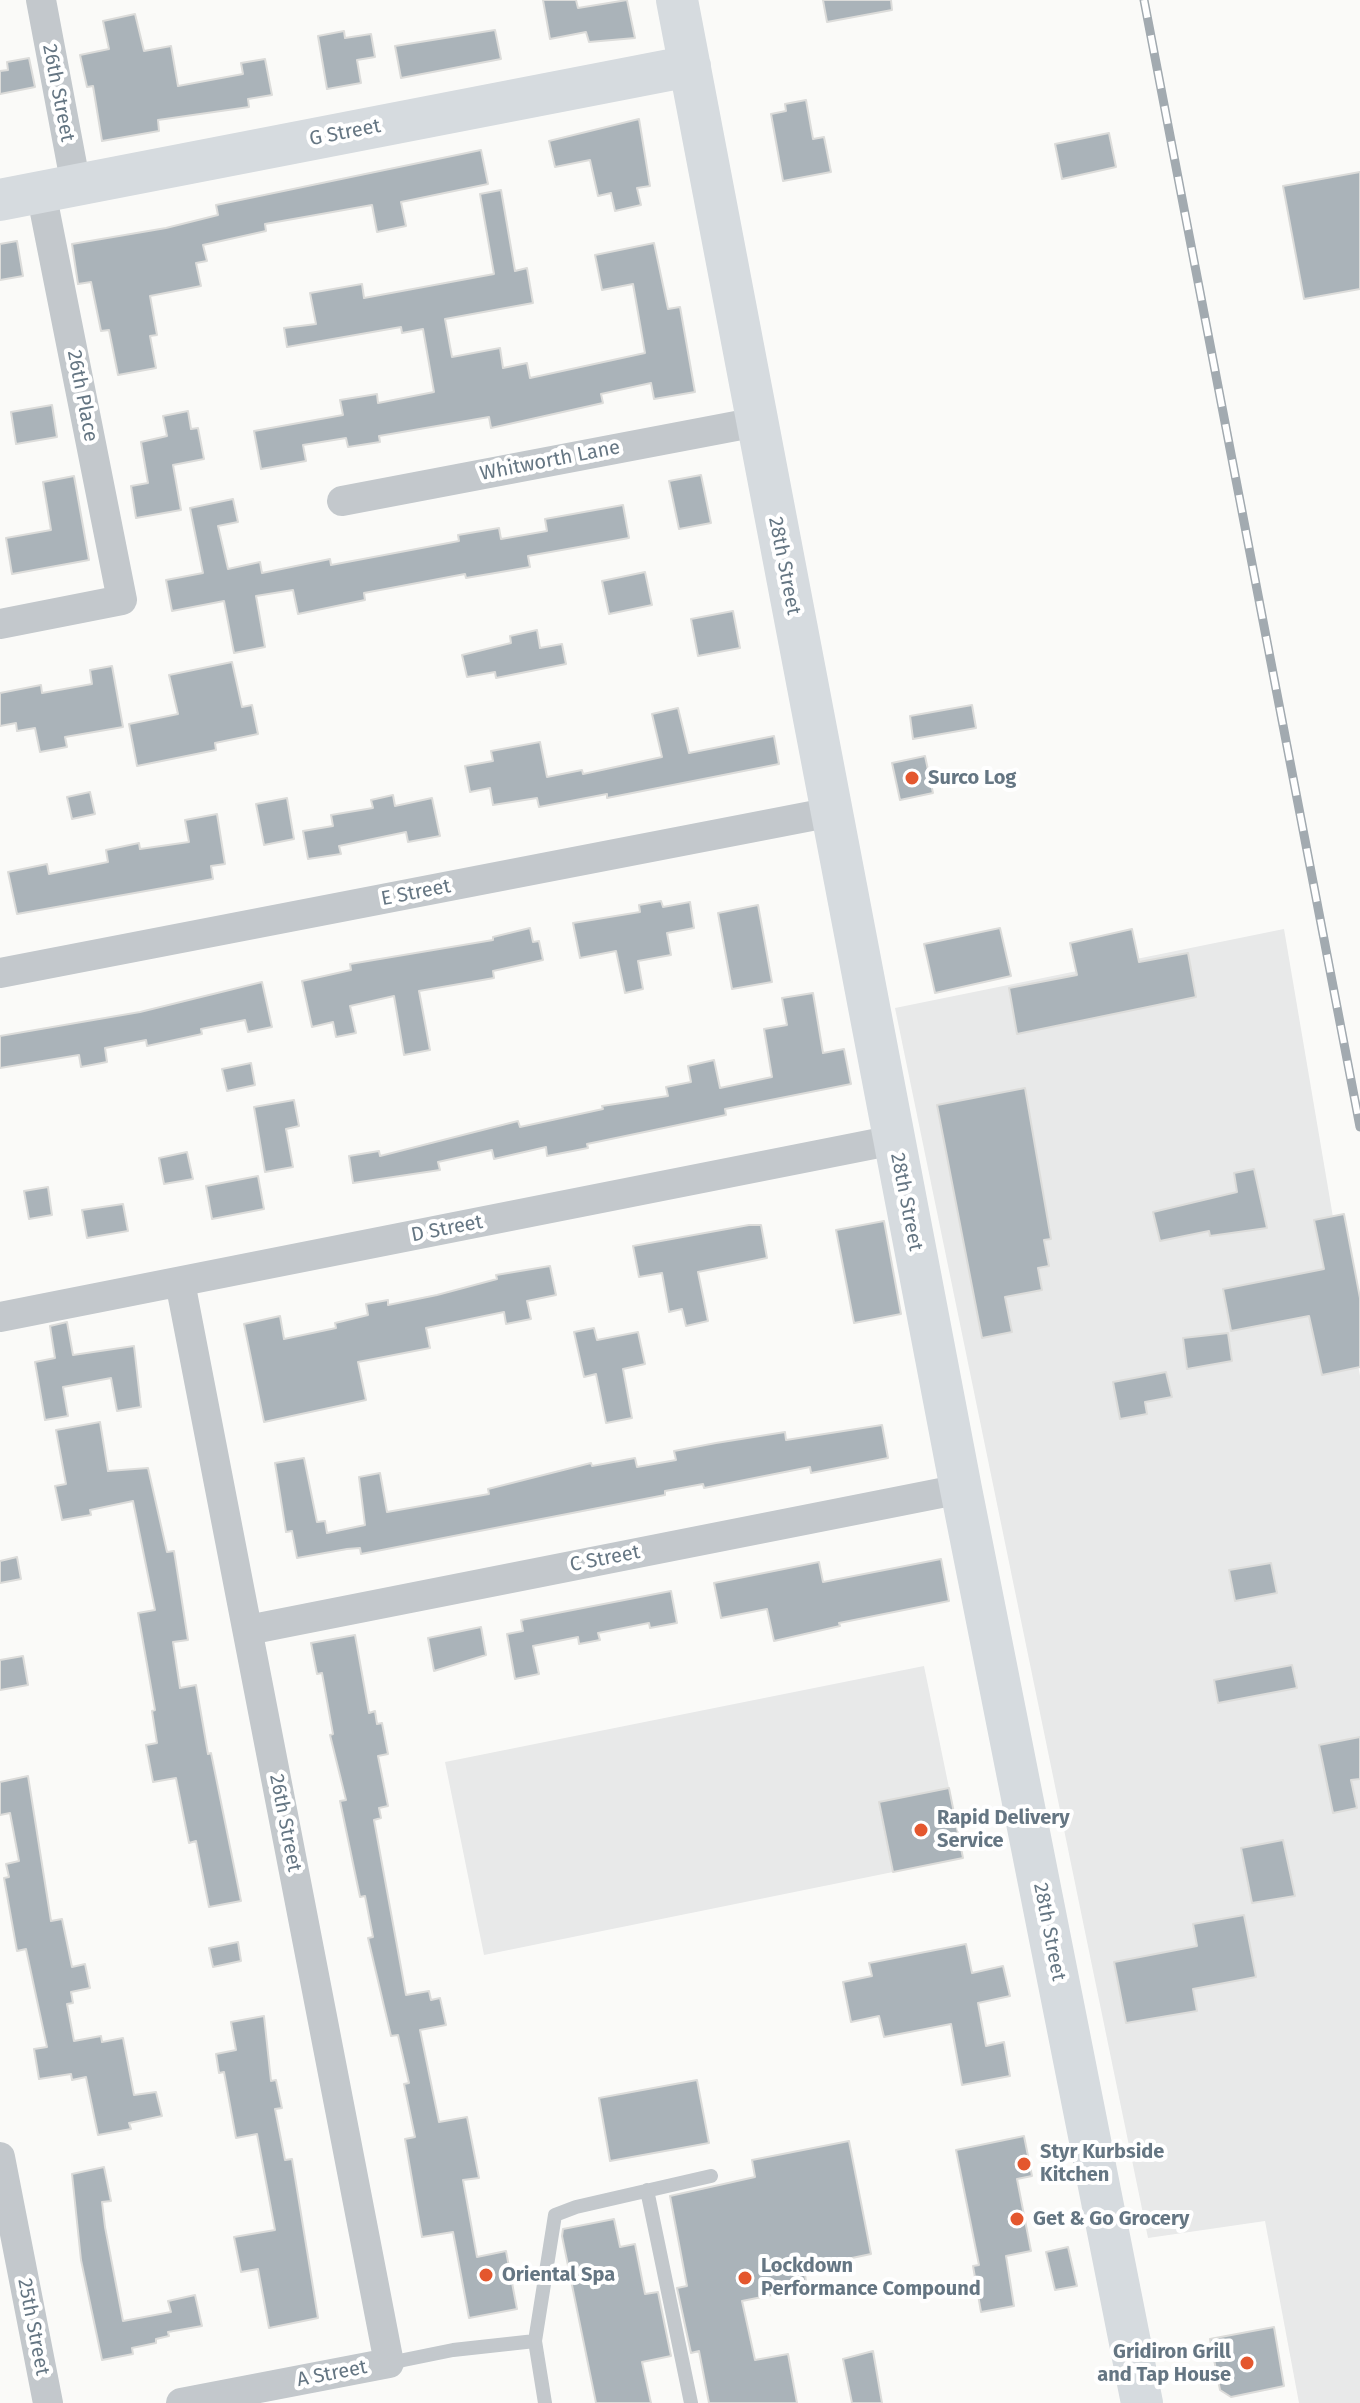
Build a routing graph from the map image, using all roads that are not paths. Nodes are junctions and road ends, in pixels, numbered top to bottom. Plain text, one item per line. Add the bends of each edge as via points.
1 (41, 0) edge
2 (677, 0) edge
3 (690, 66) junction
4 (59, 189) junction
5 (0, 200) edge
6 (757, 422) junction
7 (342, 501) dead end
8 (0, 624) edge
9 (832, 812) junction
10 (0, 973) edge
11 (894, 1140) junction
12 (180, 1282) junction
13 (0, 1317) edge
14 (961, 1489) junction
15 (248, 1630) junction
16 (0, 2157) edge
17 (711, 2176) dead end
18 (647, 2190) junction
19 (535, 2341) junction
20 (389, 2363) junction
21 (48, 2403) edge
22 (181, 2403) edge
23 (545, 2403) edge
24 (691, 2403) edge
25 (1142, 2403) edge

1 - 4 street, 26th Street
2 - 3 main road, 28th Street
3 - 4 main road, G Street
3 - 6 main road, 28th Street
4 - 5 main road, G Street
4 - 8 street, 26th Place via 122,600
6 - 7 street, Whitworth Lane
6 - 9 main road, 28th Street
9 - 10 street, E Street
9 - 11 main road, 28th Street
11 - 12 street, D Street
11 - 14 main road, 28th Street
12 - 13 street, D Street
12 - 15 street, 26th Street
14 - 15 street, C Street
14 - 25 main road, 28th Street
15 - 20 street, 26th Street
16 - 21 street, 25th Street
17 - 18 lane
18 - 19 lane via 555,2215
18 - 24 lane
19 - 20 lane
19 - 23 lane
20 - 22 street, A Street

